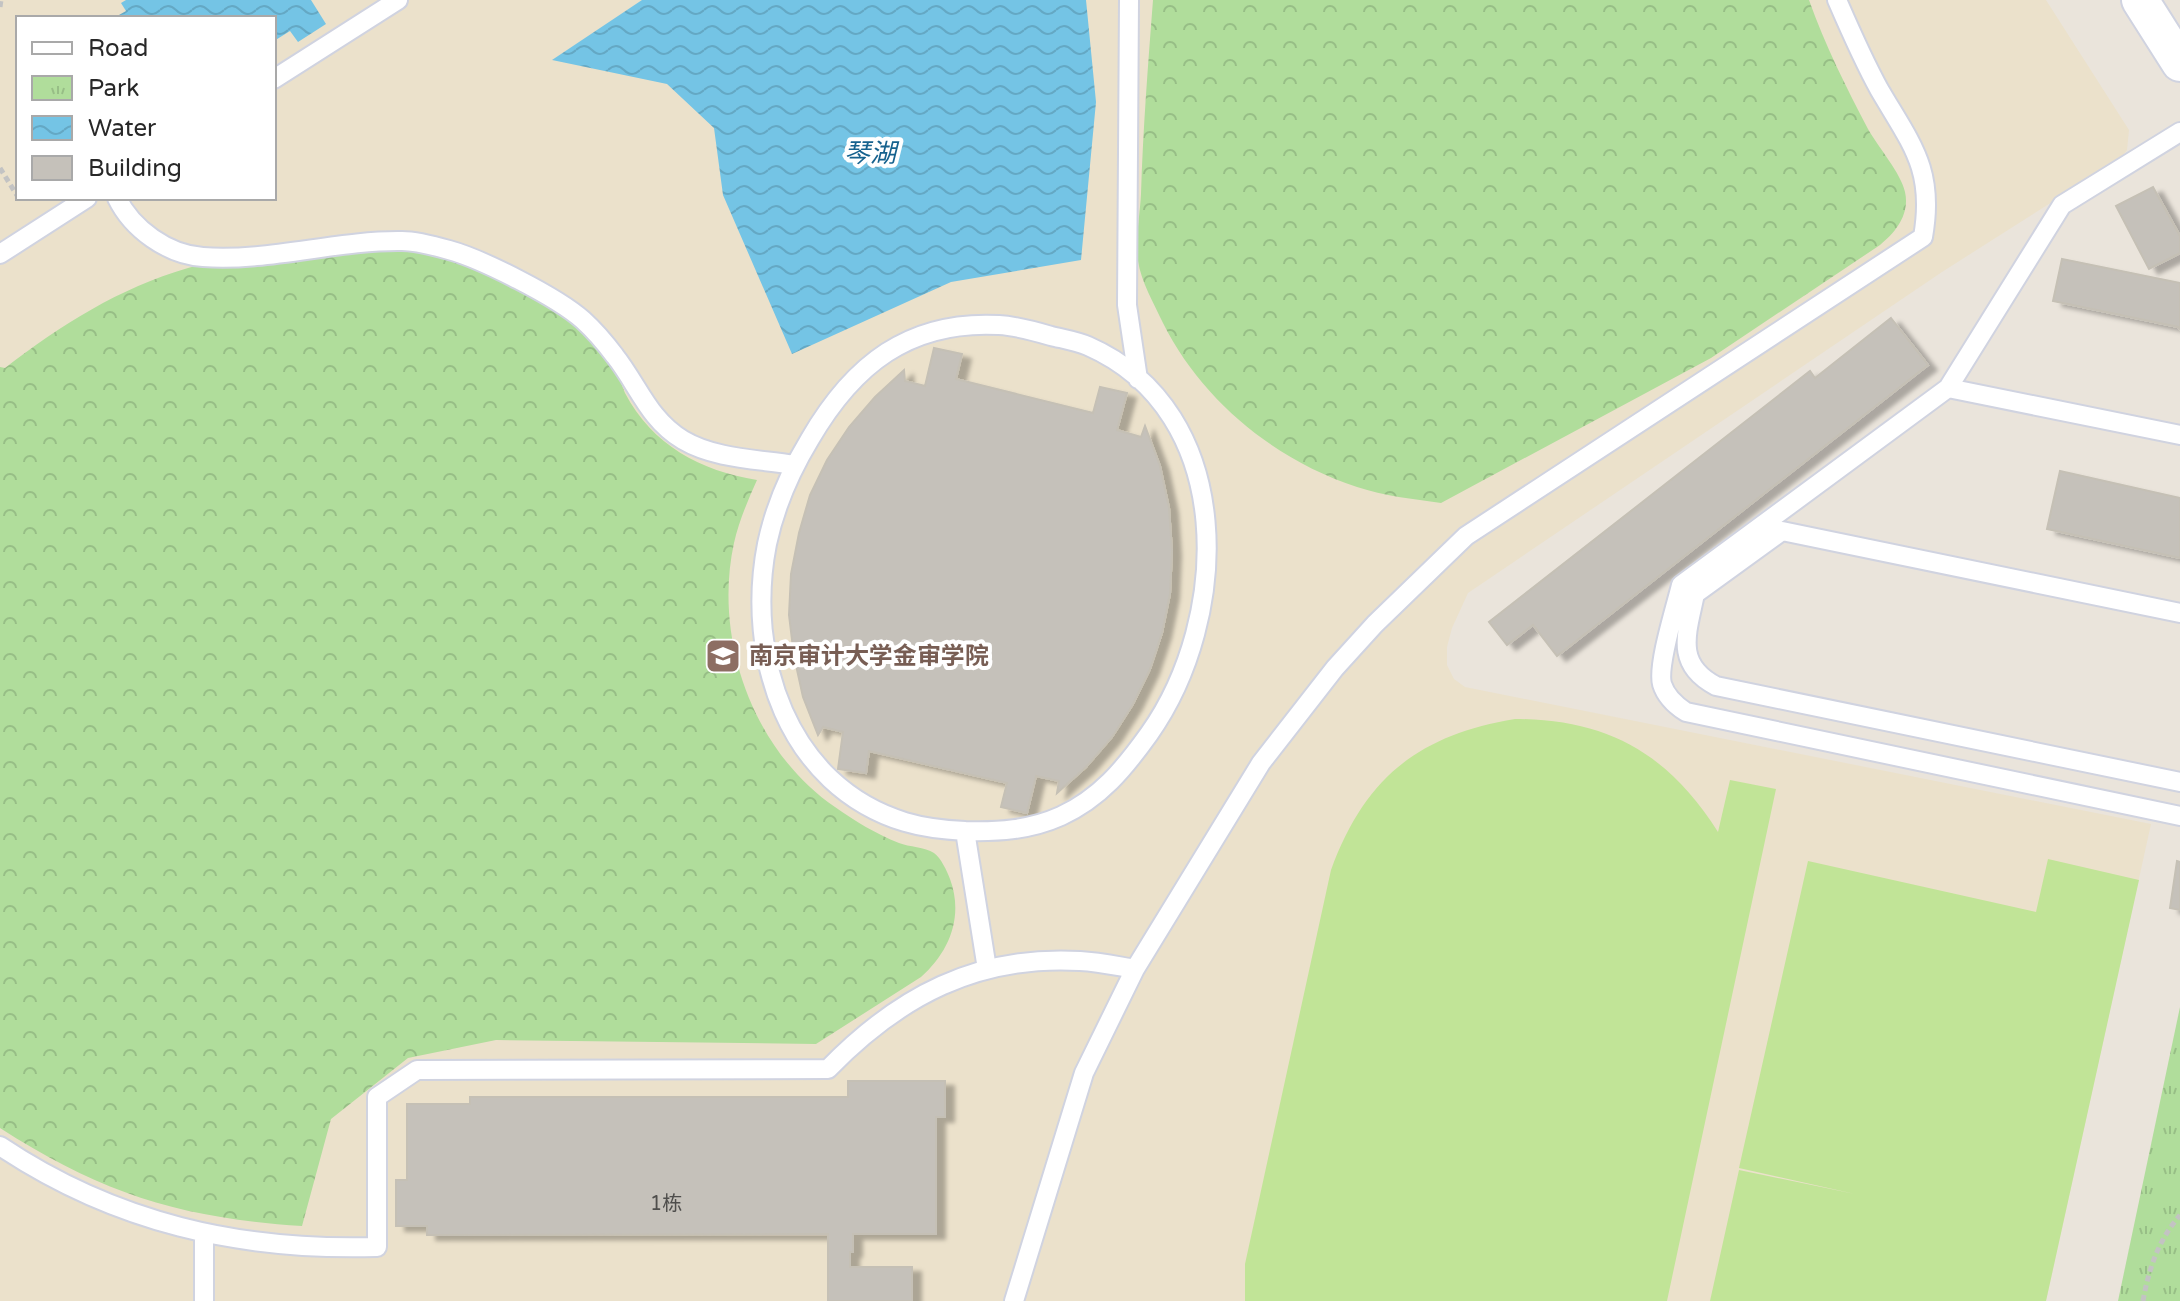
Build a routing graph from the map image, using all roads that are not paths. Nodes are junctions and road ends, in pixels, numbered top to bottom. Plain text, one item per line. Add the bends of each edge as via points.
1 (398, 0) edge
2 (1129, 0) edge
3 (1837, 0) edge
4 (2140, 0) edge
5 (2180, 63) edge
6 (276, 78) edge
7 (2180, 132) edge
8 (84, 200) edge
9 (118, 200) edge
10 (0, 254) edge
11 (1138, 379) junction
12 (1948, 388) junction
13 (2180, 435) edge
14 (794, 465) junction
15 (2180, 613) edge
16 (2180, 782) edge
17 (2180, 816) edge
18 (965, 831) junction
19 (987, 969) junction
20 (1135, 969) junction
21 (0, 1146) edge
22 (204, 1233) junction
23 (204, 1301) edge
24 (1014, 1301) edge

1 - 6 lane
2 - 11 lane via 1127,305
3 - 20 lane via 1916,152 1927,192 1923,237 1466,536 1335,668 1261,763
4 - 5 street
7 - 12 lane via 2062,205
8 - 10 lane
9 - 14 lane via 149,236 202,257 404,241 451,250 498,270 582,319 659,421 682,439 704,450
11 - 14 lane via 1086,345 1006,325 948,328 894,347 849,383
11 - 18 lane via 1178,427 1203,492 1203,595 1188,661 1160,718 1127,765 1088,801 1031,827
12 - 13 lane
12 - 17 lane via 1681,585 1661,674 1667,695 1686,712
14 - 18 lane via 767,544 762,585 766,662 789,727 825,775 875,810 919,825
15 - 16 lane via 1782,531 1695,594 1685,644 1694,668 1716,686
18 - 19 lane
19 - 20 lane via 1051,960
19 - 22 lane via 920,995 886,1016 828,1069 417,1070 377,1097 377,1247 302,1247
20 - 24 lane via 1084,1073
21 - 22 lane via 76,1191
22 - 23 lane

